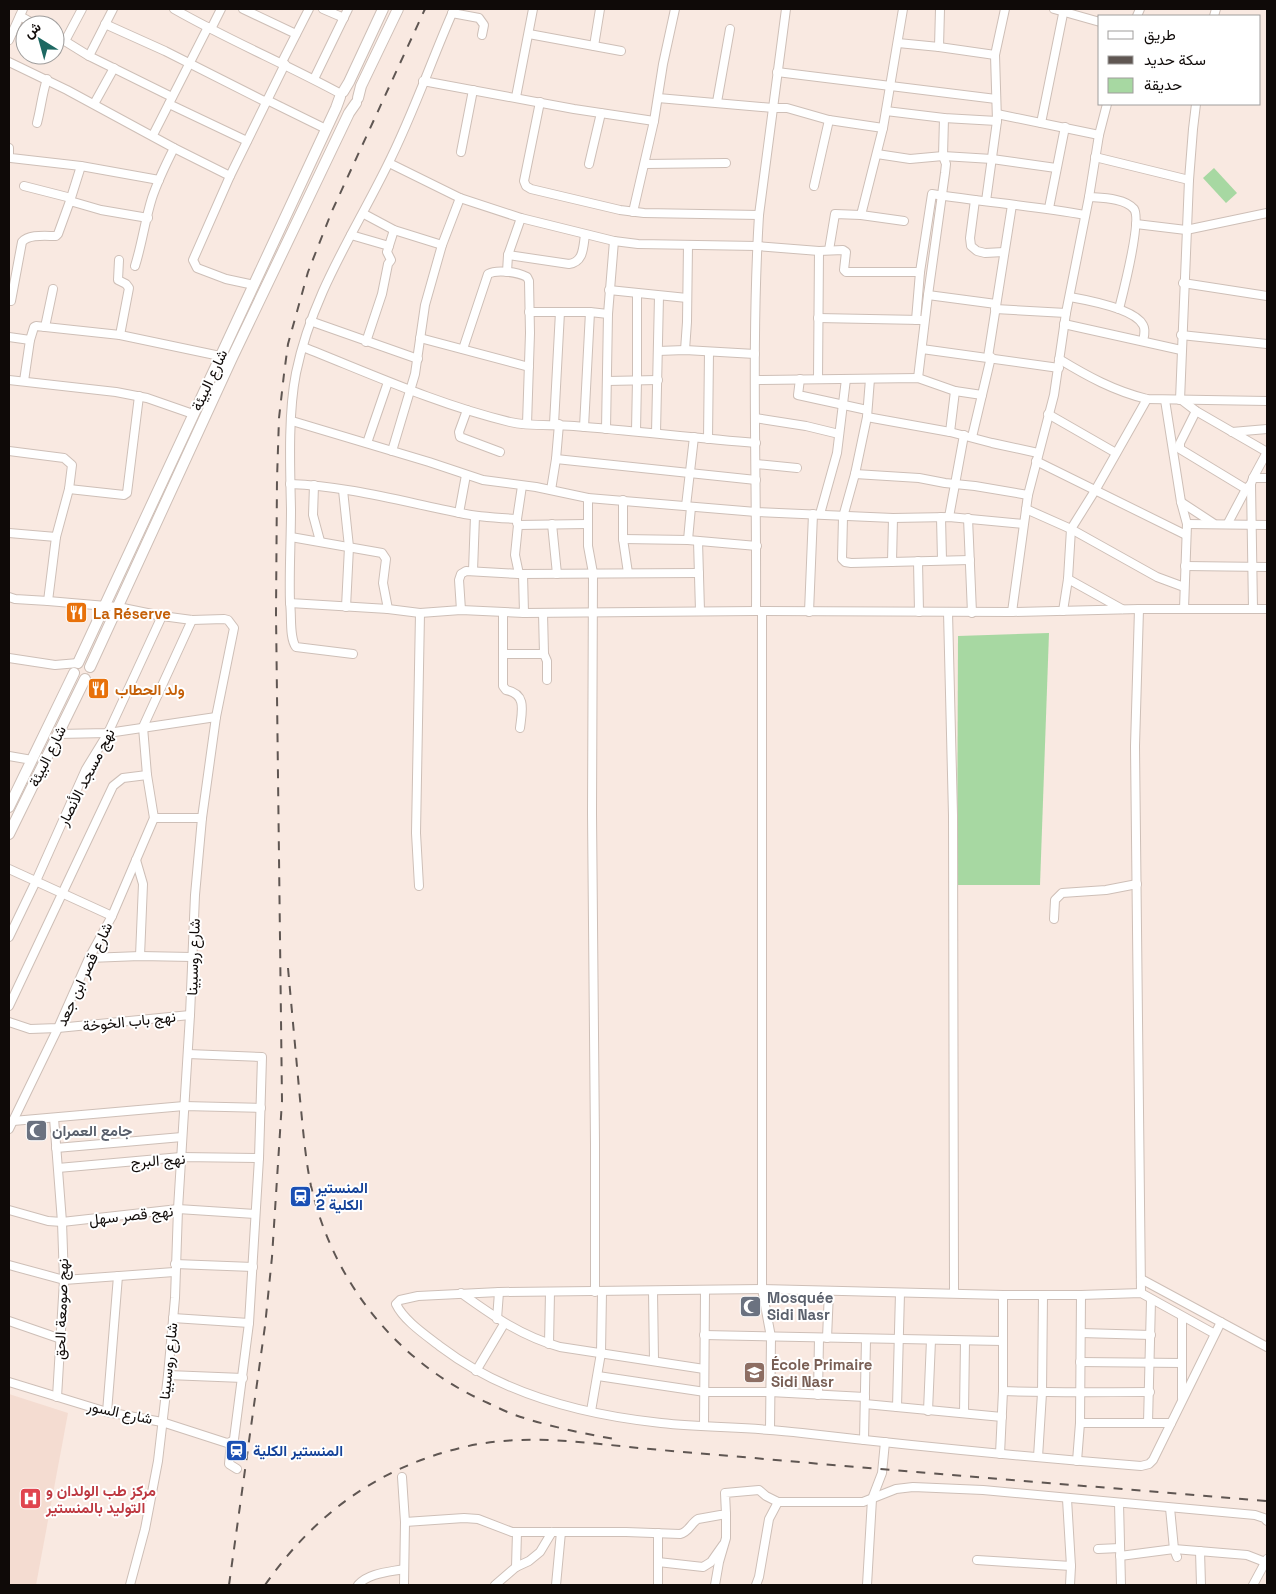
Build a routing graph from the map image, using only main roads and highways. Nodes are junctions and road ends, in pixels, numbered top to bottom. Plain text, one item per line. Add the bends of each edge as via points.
1 (398, 9) edge
2 (382, 12) edge
3 (392, 20) junction
4 (341, 94) junction
5 (357, 100) junction
6 (90, 667) junction
7 (76, 668) junction
8 (85, 679) junction
9 (9, 807) edge
10 (9, 834) edge

1 - 3 main road, شارع البيئة
2 - 3 main road
2 - 4 main road, شارع البيئة
3 - 5 main road, شارع البيئة
4 - 5 main road via 348,89 354,90
4 - 5 main road via 341,102 346,106
4 - 7 main road, شارع البيئة
5 - 6 main road, شارع البيئة via 232,358
6 - 7 main road via 86,663
6 - 8 main road, شارع البيئة
7 - 8 main road via 77,678
7 - 9 main road, شارع البيئة
8 - 10 main road, شارع البيئة

